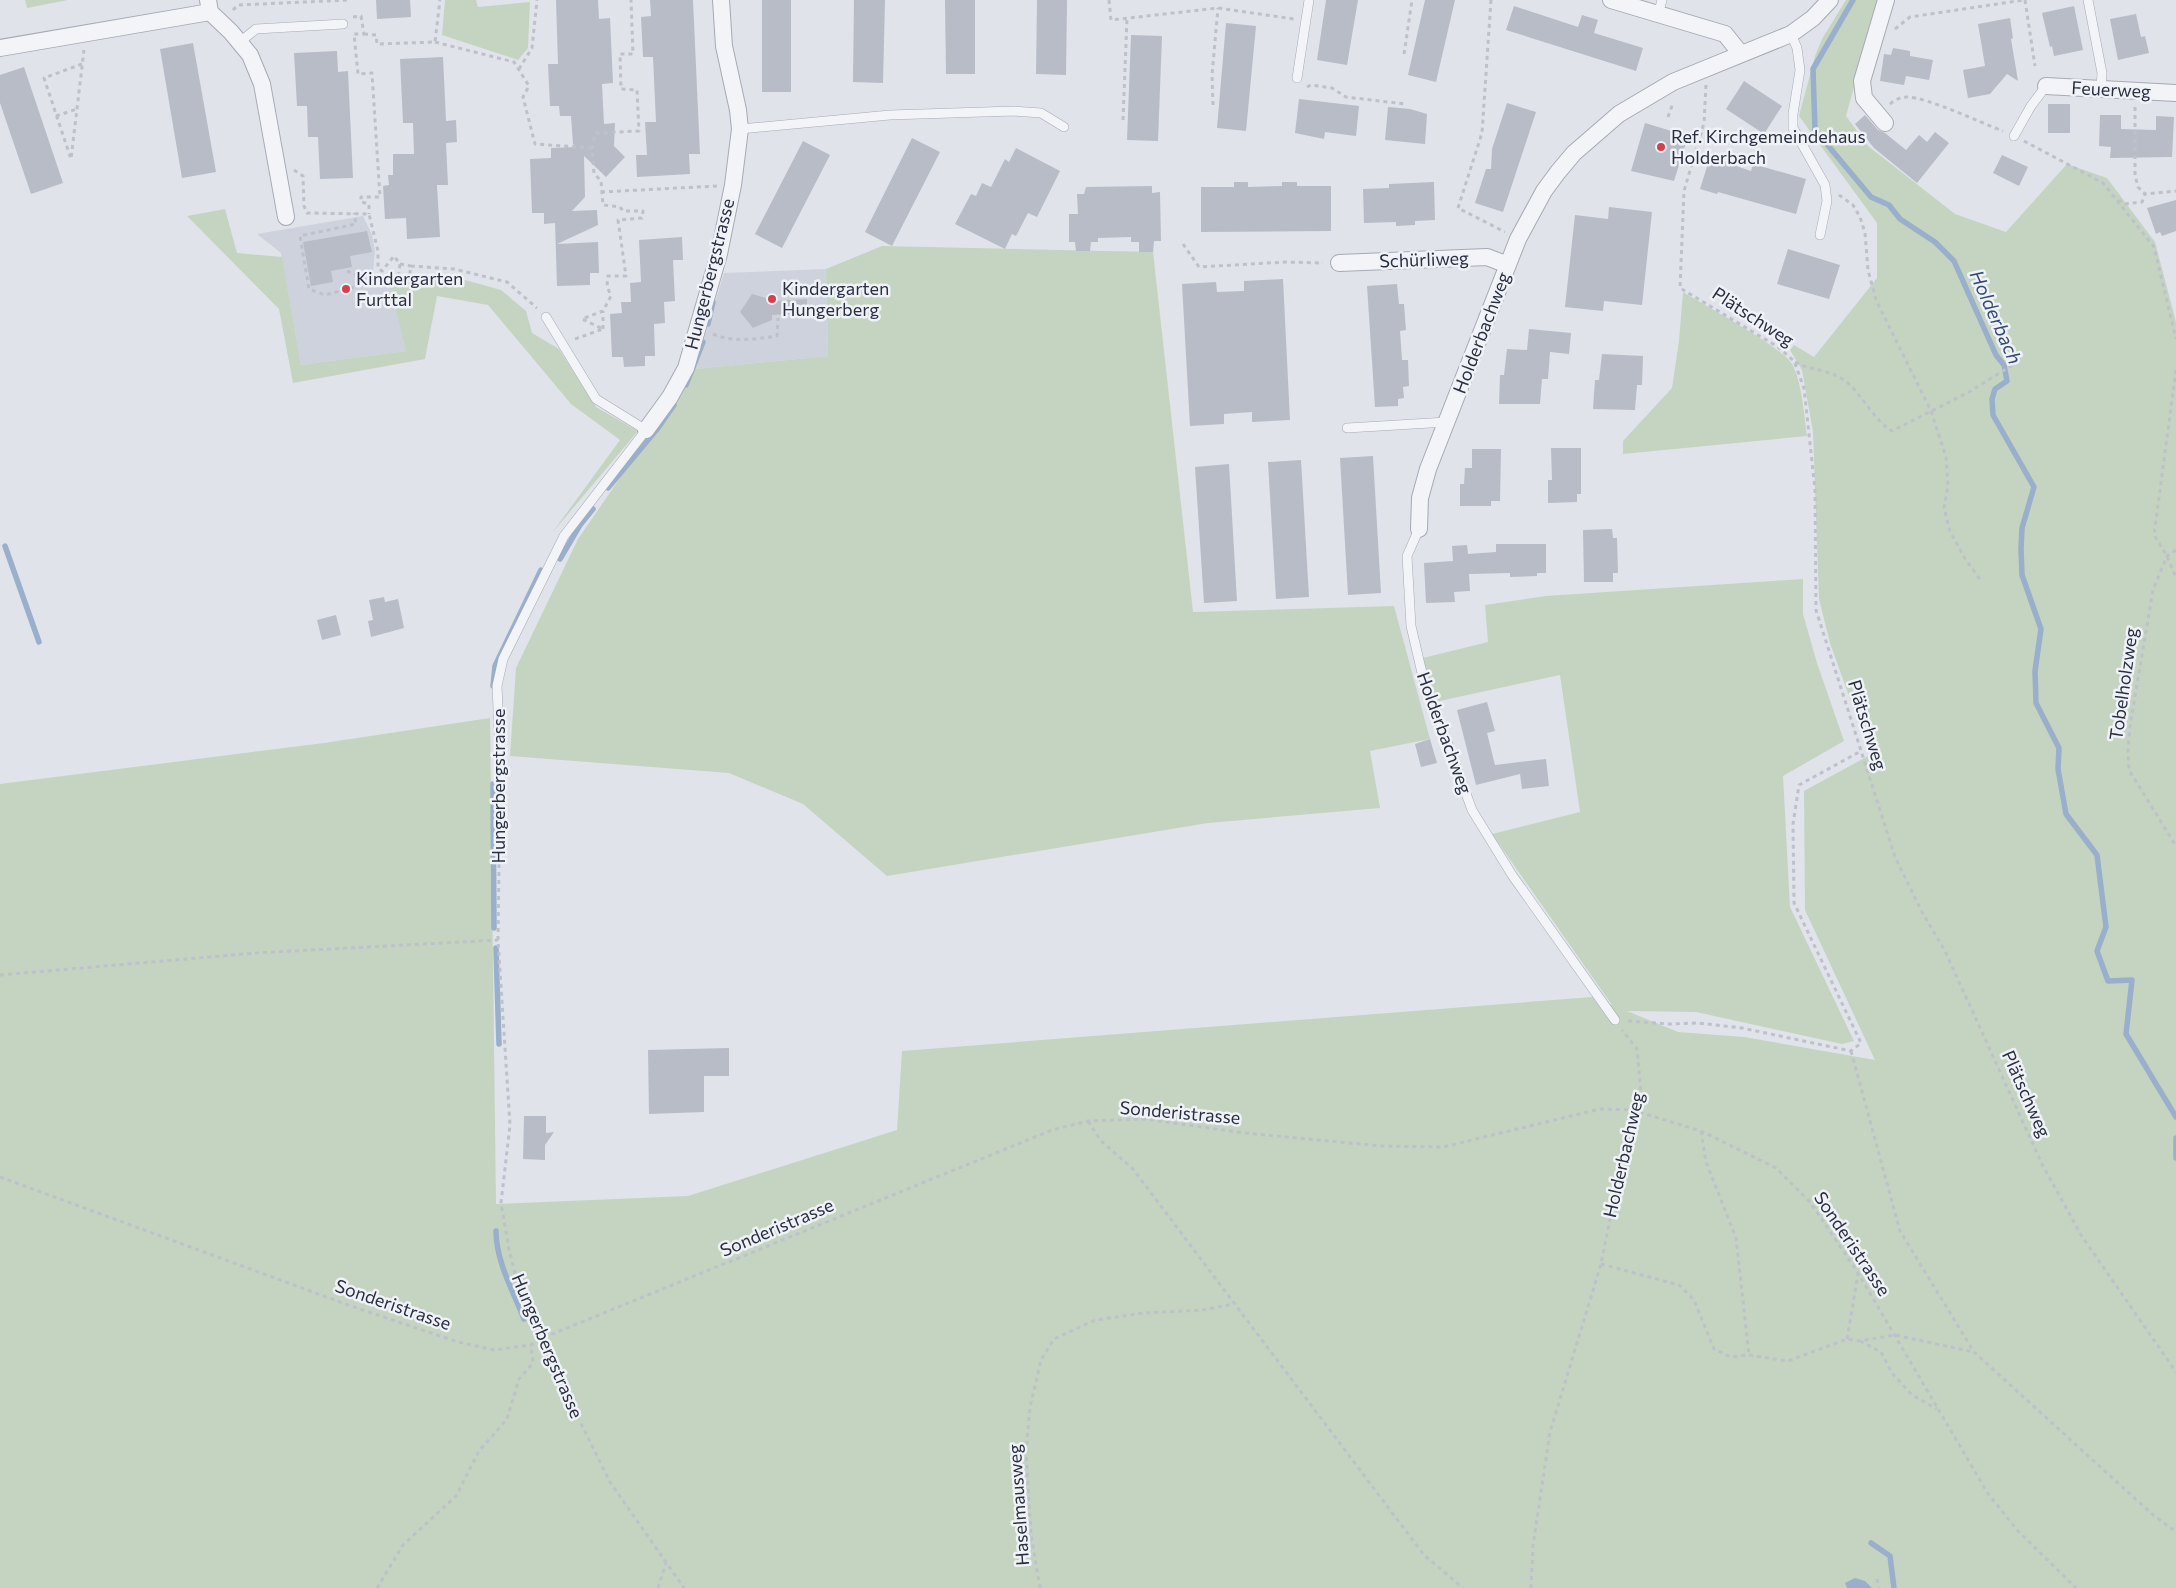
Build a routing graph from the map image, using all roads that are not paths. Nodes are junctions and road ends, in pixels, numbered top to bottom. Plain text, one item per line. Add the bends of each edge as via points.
1 (722, 0) edge
2 (1309, 0) edge
3 (1611, 0) edge
4 (1830, 0) edge
5 (1886, 0) edge
6 (2088, 0) edge
7 (209, 6) edge
8 (1660, 7) edge
9 (342, 24) dead end
10 (1792, 34) junction
11 (240, 42) junction
12 (0, 48) edge
13 (1741, 54) junction
14 (1296, 78) dead end
15 (2046, 86) joint
16 (2101, 89) junction
17 (2176, 94) edge
18 (1885, 122) dead end
19 (1064, 127) dead end
20 (740, 129) junction
21 (2014, 136) road end
22 (286, 217) dead end
23 (1820, 235) dead end
24 (1339, 263) road end
25 (1508, 265) junction
26 (546, 316) road end
27 (1447, 422) junction
28 (1347, 428) dead end
29 (646, 430) junction
30 (1419, 528) joint
31 (501, 779) road end
32 (1614, 1020) road end

1 - 20 street, Hungerbergstrasse via 724,46
2 - 14 lane
3 - 8 street
4 - 10 street, Holderbachweg
5 - 18 street via 1862,81 1864,98
6 - 16 lane via 2102,73
7 - 11 street
7 - 12 street
8 - 13 street via 1726,34
9 - 11 lane via 256,29
10 - 13 street, Holderbachweg
10 - 23 lane via 1800,70 1792,114 1793,128 1825,185 1827,201
11 - 22 street via 250,55 262,84
13 - 25 street, Holderbachweg via 1673,82 1618,114 1597,131 1574,153 1544,191
15 - 16 street, Feuerweg
15 - 21 lane
16 - 17 street, Feuerweg
19 - 20 lane via 1041,113 1014,111 890,115
20 - 29 street, Hungerbergstrasse via 719,254 686,368
24 - 25 street, Schürliweg via 1487,257
25 - 27 street, Holderbachweg
26 - 29 lane via 596,399
27 - 28 lane
27 - 30 street, Holderbachweg via 1420,498
29 - 31 lane, Hungerbergstrasse via 564,536 503,660 497,686
30 - 32 lane, Holderbachweg via 1406,556 1411,626 1422,673 1472,810 1512,875

